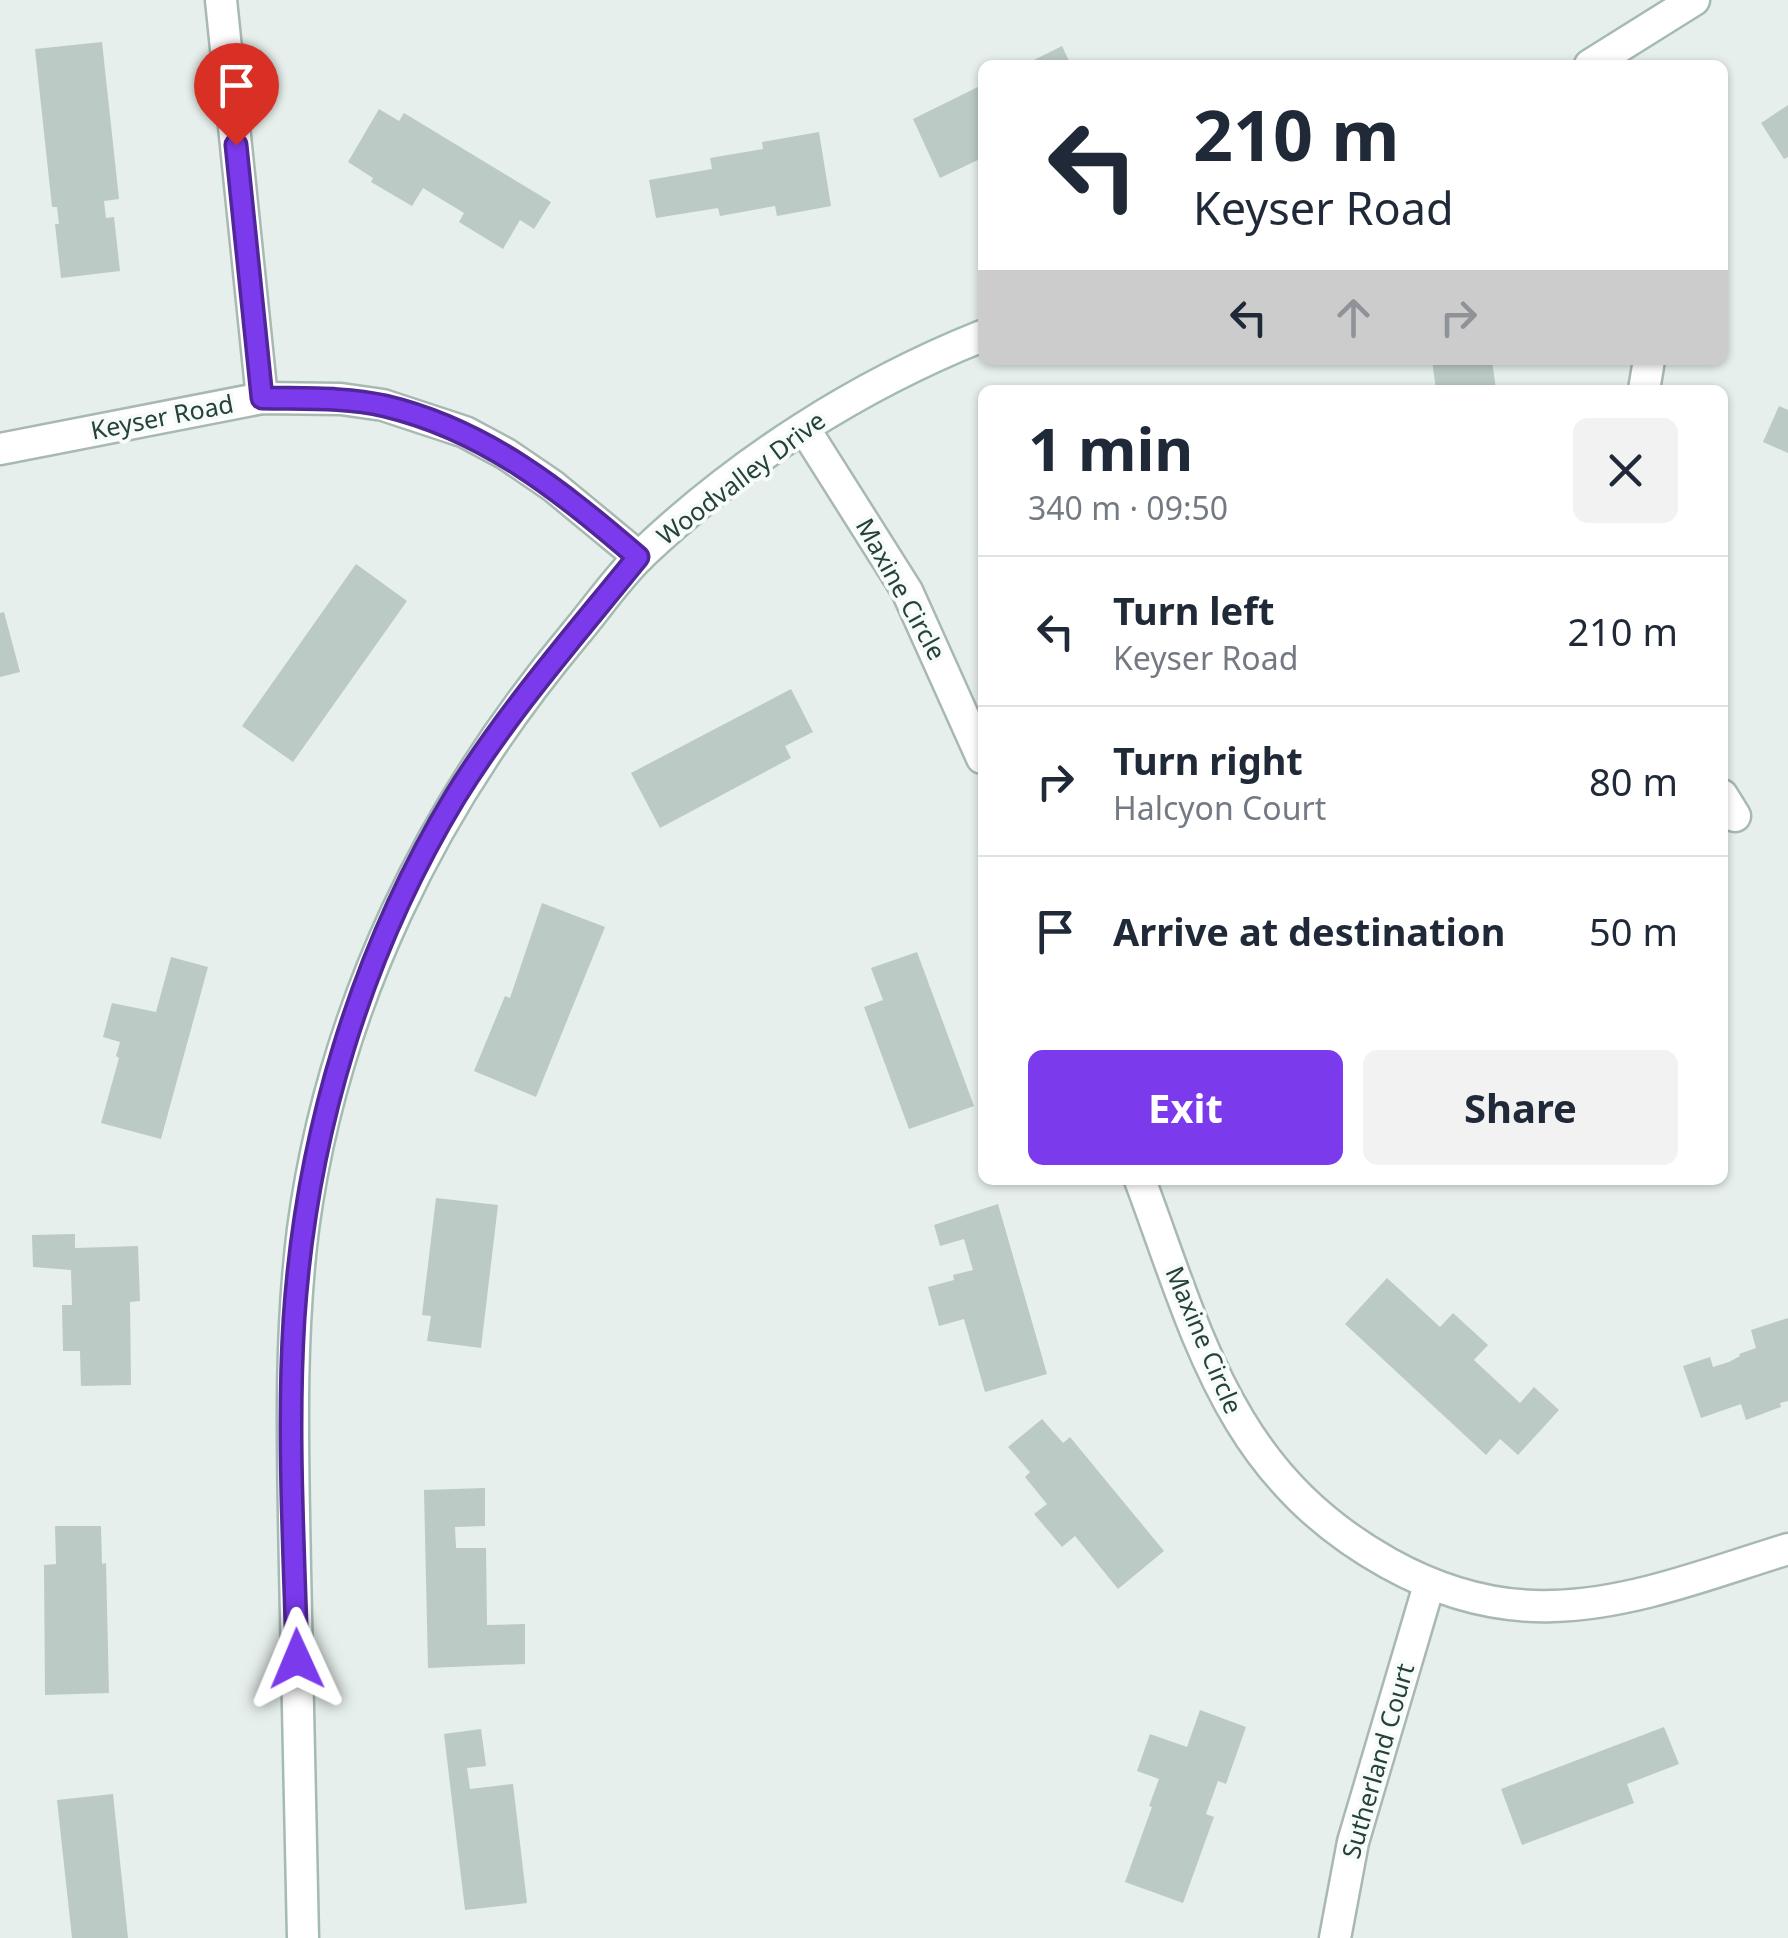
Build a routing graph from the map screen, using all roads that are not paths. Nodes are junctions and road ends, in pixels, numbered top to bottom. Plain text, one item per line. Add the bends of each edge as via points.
1 (222, 0) edge
2 (1694, 0) edge
3 (1598, 60) edge
4 (978, 338) edge
5 (262, 398) junction
6 (804, 428) junction
7 (0, 449) edge
8 (638, 557) junction
9 (978, 749) edge
10 (1142, 1185) edge
11 (1788, 1549) edge
12 (1429, 1586) junction
13 (303, 1938) edge
14 (1335, 1938) edge

1 - 5 street
2 - 3 street
4 - 6 street, Woodvalley Drive via 865,389
5 - 7 street, Keyser Road
5 - 8 street, Keyser Road via 383,406 465,432 553,486
6 - 8 street, Woodvalley Drive
6 - 9 street, Maxine Circle via 907,590
8 - 13 street, Woodvalley Drive via 503,726 456,797 386,936 332,1084 304,1227 294,1321
10 - 12 street, Maxine Circle via 1204,1354 1262,1456 1306,1507
11 - 12 street, Maxine Circle via 1598,1602 1510,1604
12 - 14 street, Sutherland Court via 1353,1842

